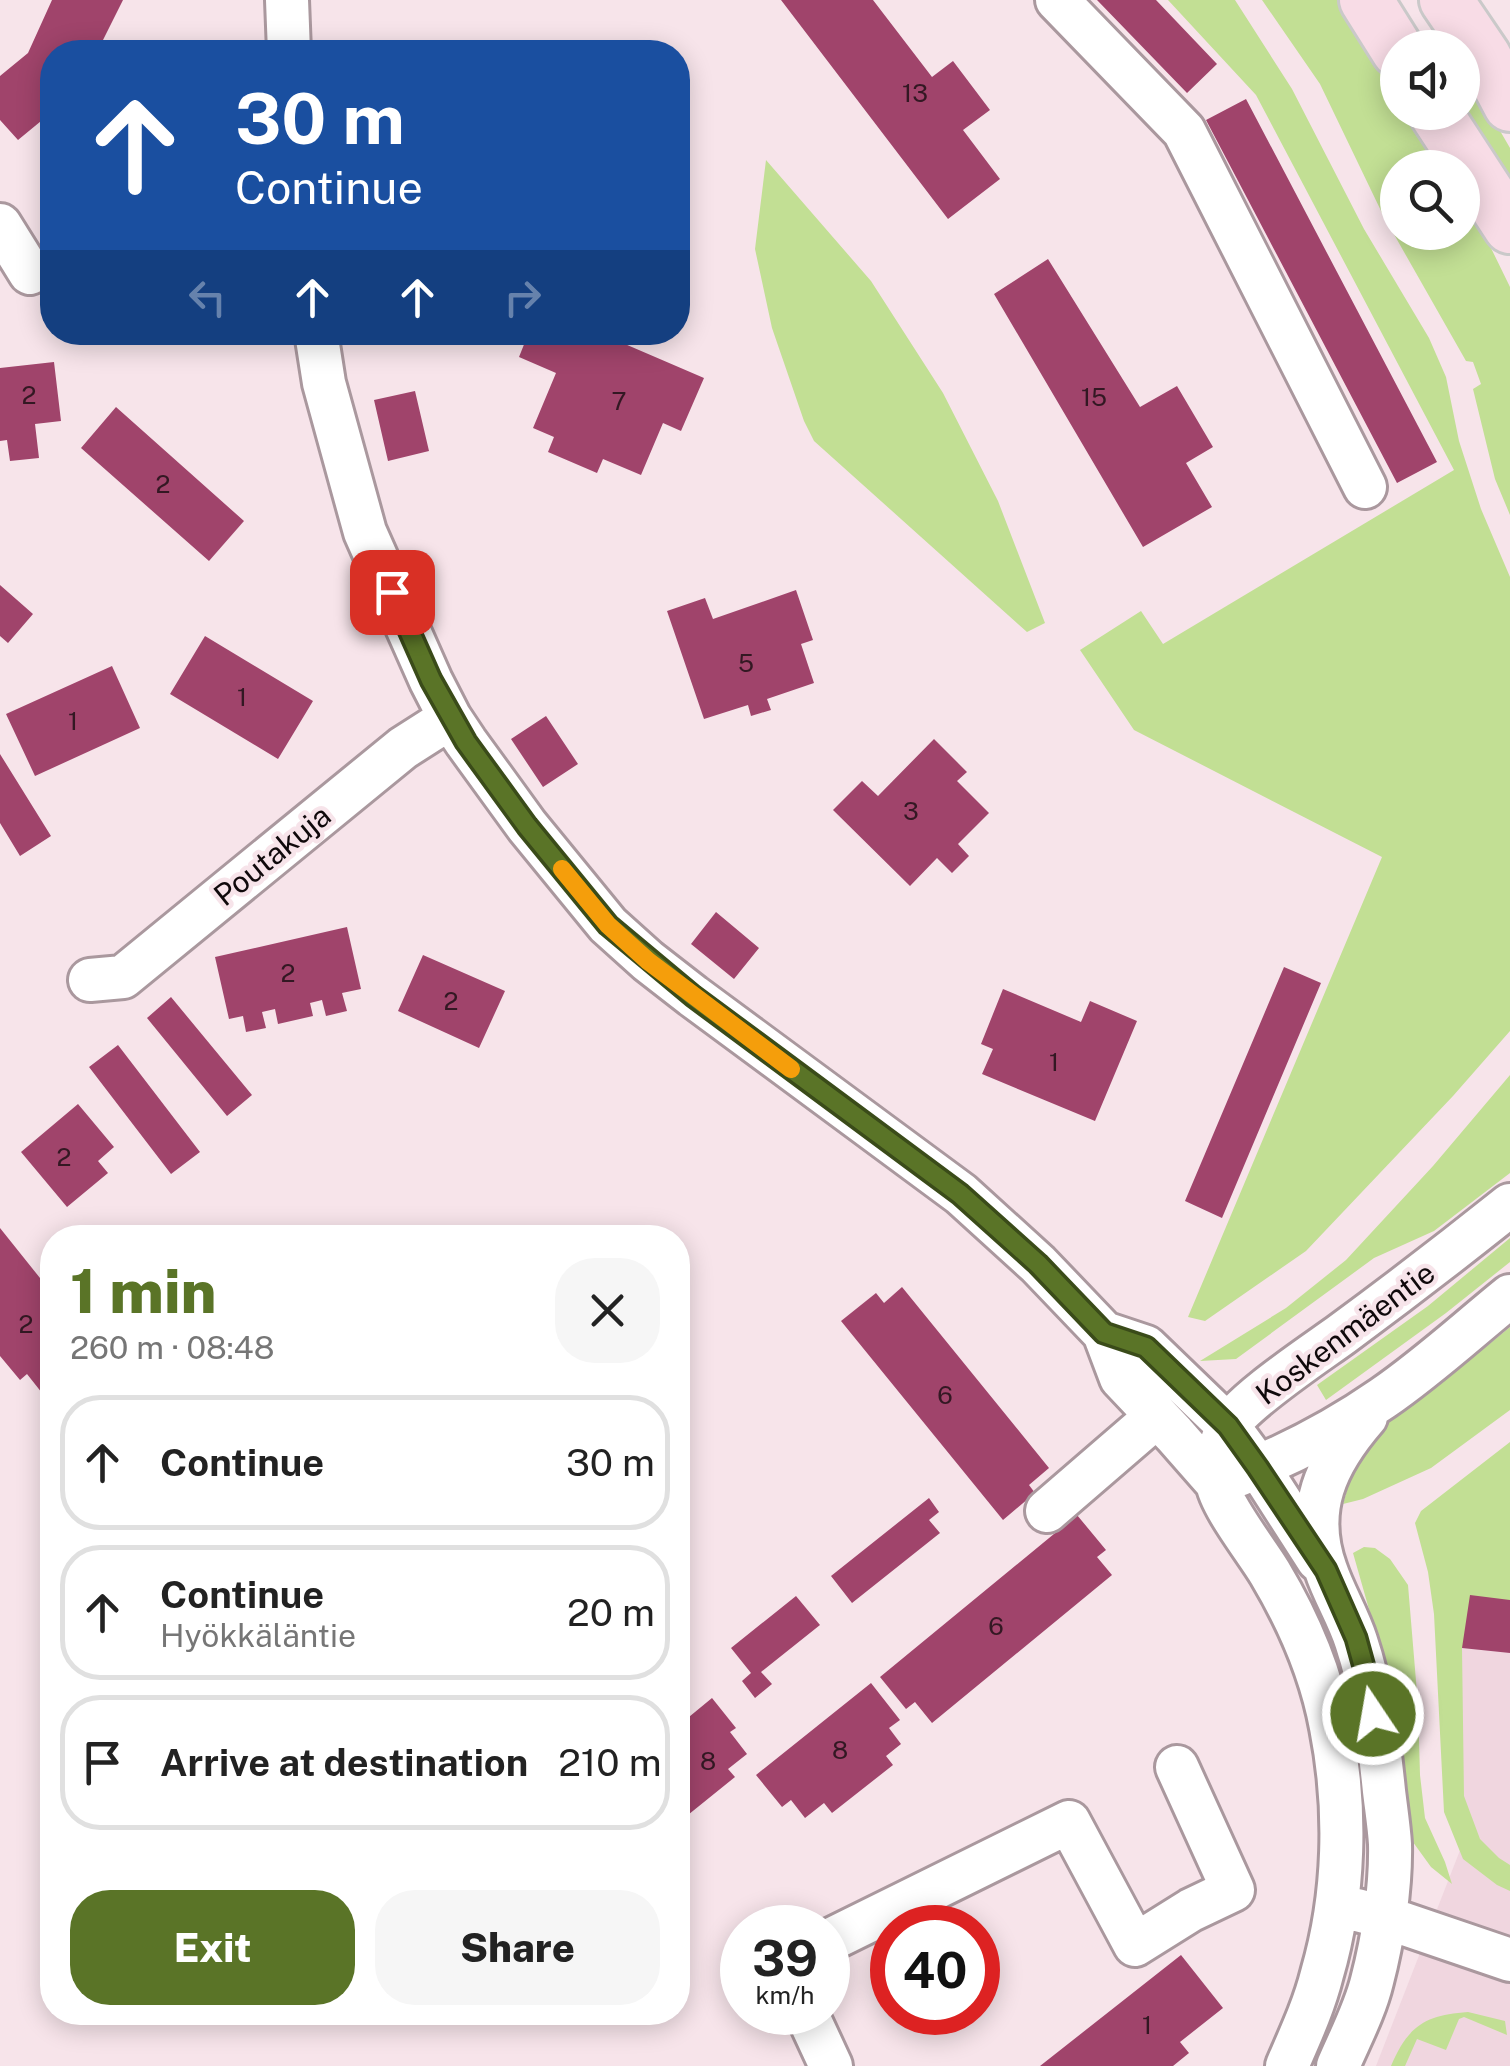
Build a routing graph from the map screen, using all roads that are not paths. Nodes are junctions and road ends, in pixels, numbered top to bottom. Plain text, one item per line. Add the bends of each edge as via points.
1 (287, 0) edge
2 (1058, 0) edge
3 (1366, 0) edge
4 (1446, 0) edge
5 (1385, 30) edge
6 (289, 40) edge
7 (1510, 105) edge
8 (1447, 130) edge
9 (0, 225) edge
10 (1510, 226) edge
11 (28, 273) edge
12 (318, 345) edge
13 (1365, 487) dead end
14 (450, 718) junction
15 (90, 980) dead end
16 (1510, 1205) edge
17 (1510, 1296) edge
18 (1104, 1333) junction
19 (1383, 1398) junction
20 (1157, 1416) junction
21 (1228, 1426) junction
22 (1258, 1468) junction
23 (1217, 1484) junction
24 (1047, 1511) dead end
25 (1326, 1570) junction
26 (1177, 1767) dead end
27 (1337, 1906) junction
28 (1384, 1917) junction
29 (850, 1930) edge
30 (1510, 1960) edge
31 (816, 2035) edge
32 (830, 2066) edge
33 (1287, 2066) edge
34 (1338, 2066) edge

1 - 6 street
2 - 13 street via 1184,130
3 - 5 main road
4 - 7 main road
8 - 10 main road
9 - 11 street
12 - 14 street via 365,532
14 - 15 street, Poutakuja via 404,748 123,977
14 - 18 street via 608,925 960,1194
16 - 21 street, Koskenmäentie via 1258,1396
17 - 19 street
18 - 20 street via 1121,1378
18 - 21 street via 1146,1347
19 - 22 street
19 - 25 street via 1344,1443 1325,1479 1317,1514
20 - 23 street
20 - 24 street
21 - 22 street
21 - 23 street, Koskenmäentie
22 - 23 street
22 - 25 street
23 - 27 street via 1292,1613 1321,1684 1338,1782
25 - 28 street via 1356,1638 1378,1741 1390,1845
26 - 29 street via 1233,1890 1135,1945 1069,1822
27 - 28 street
27 - 33 street via 1322,1976
28 - 30 street
28 - 34 street via 1372,1984
31 - 32 street

